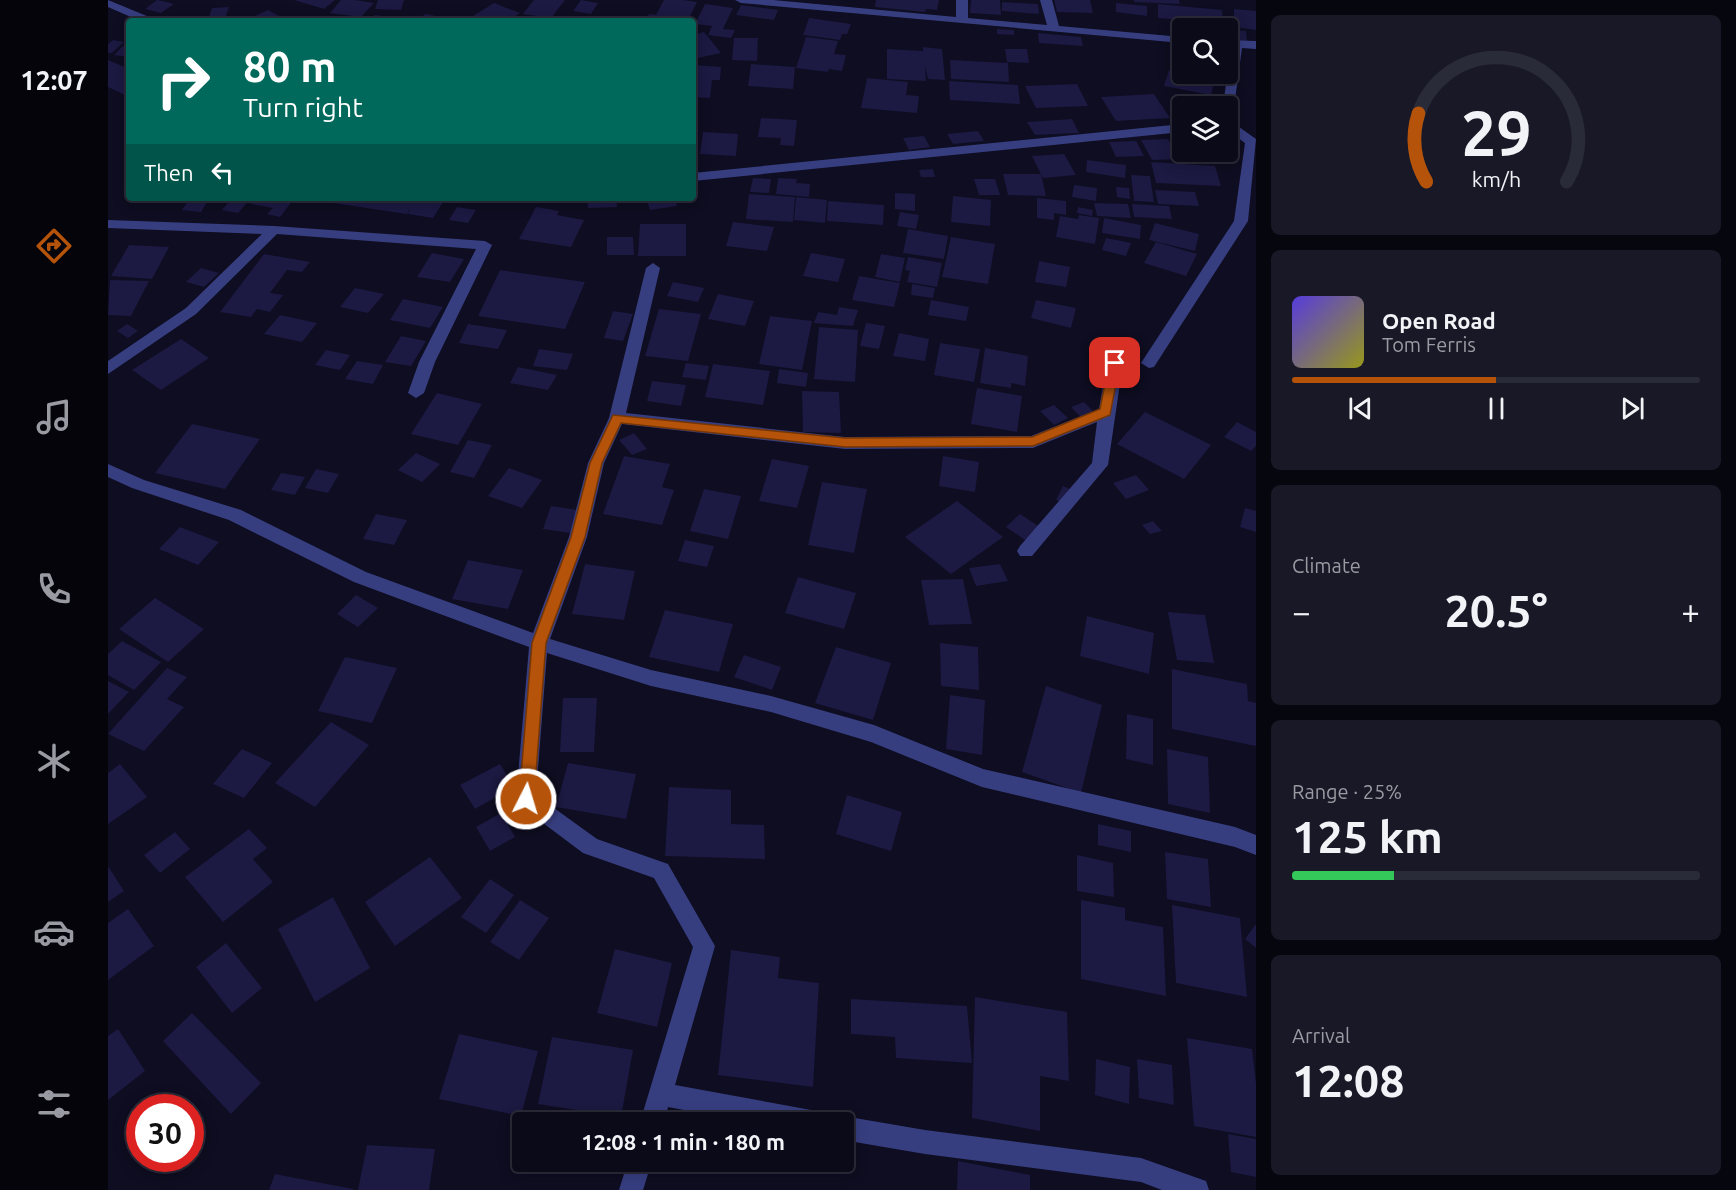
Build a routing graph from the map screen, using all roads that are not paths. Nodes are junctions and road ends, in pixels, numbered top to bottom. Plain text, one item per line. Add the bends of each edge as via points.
1 (741, 0) edge
2 (962, 0) edge
3 (1046, 0) edge
4 (108, 3) edge
5 (143, 18) edge
6 (962, 22) junction
7 (1054, 28) junction
8 (1172, 39) edge
9 (1238, 44) edge
10 (1256, 45) edge
11 (1238, 125) edge
12 (1256, 127) edge
13 (1172, 129) edge
14 (1238, 131) edge
15 (696, 177) edge
16 (108, 224) edge
17 (274, 230) junction
18 (653, 268) dead end
19 (1115, 363) dead end
20 (1149, 363) dead end
21 (108, 369) edge
22 (416, 393) dead end
23 (1106, 412) junction
24 (617, 418) junction
25 (108, 470) edge
26 (1026, 551) dead end
27 (539, 643) junction
28 (1256, 845) edge
29 (661, 1094) junction
30 (655, 1112) edge
31 (757, 1112) edge
32 (854, 1130) edge
33 (637, 1172) edge
34 (631, 1190) edge
35 (1197, 1190) edge

1 - 6 street
2 - 6 street
3 - 7 street
4 - 5 street
6 - 7 street
7 - 8 street
9 - 10 street
11 - 12 street
13 - 15 street
14 - 20 street via 1252,142 1241,221
16 - 17 street
17 - 21 street via 191,310
17 - 22 street via 485,245 427,362
18 - 24 street
19 - 23 street
23 - 24 street via 1033,442 845,443
23 - 26 street via 1100,465
24 - 27 street via 596,463 578,537
25 - 27 street via 138,484 235,514 360,577
27 - 28 street via 651,678 771,704 874,734 982,778
27 - 29 street via 526,799 590,846 661,871 704,946
29 - 30 street
29 - 31 street
32 - 35 street via 1141,1170
33 - 34 street

